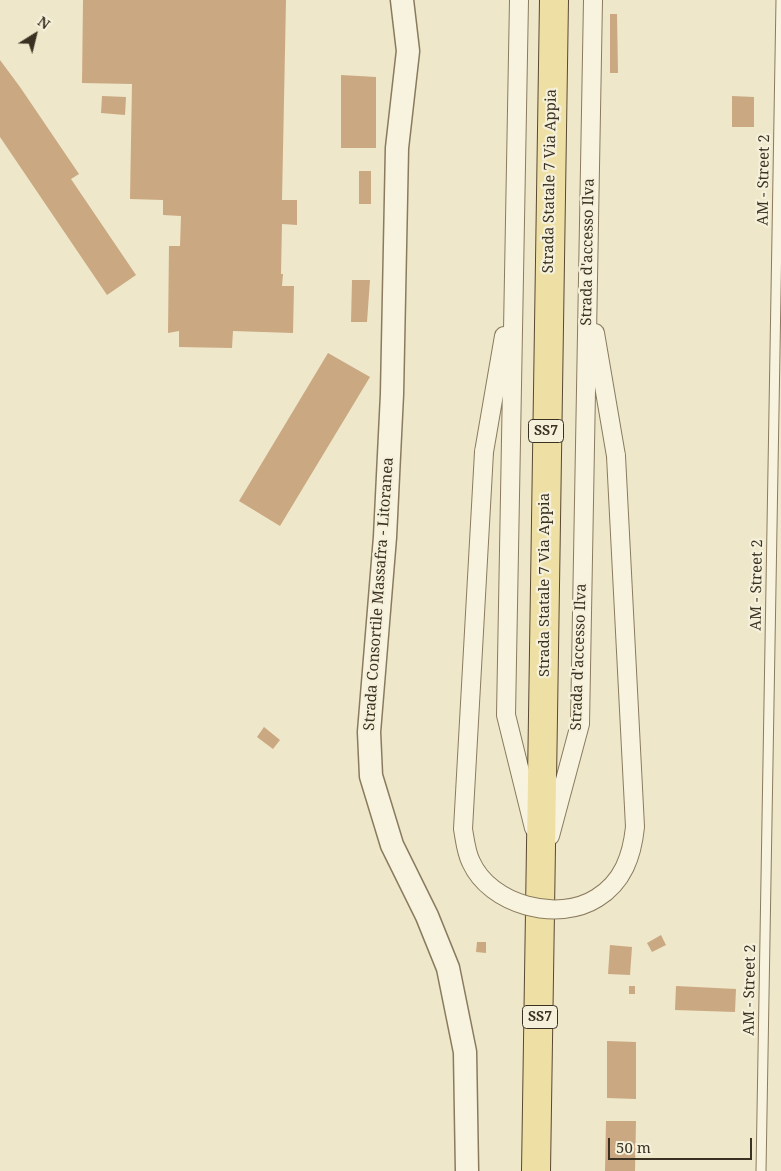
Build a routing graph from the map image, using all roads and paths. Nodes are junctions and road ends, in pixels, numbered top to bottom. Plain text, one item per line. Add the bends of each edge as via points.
1 (402, 0) edge
2 (519, 0) edge
3 (554, 0) edge
4 (593, 0) edge
5 (781, 0) edge
6 (514, 281) junction
7 (588, 291) junction
8 (543, 863) junction
9 (466, 1171) edge
10 (536, 1171) edge
11 (761, 1171) edge

1 - 9 street, Strada Consortile Massafra - Litoranea via 408,51 397,148 392,394 385,538 369,732 371,776 392,845 448,968 465,1052
2 - 6 street
3 - 8 main road, Strada Statale 7 Via Appia / SS7 via 547,317
4 - 7 street, Strada d'accesso Ilva
5 - 11 lane, AM - Street 2
6 - 7 street, bridge via 484,452 463,829 471,862 495,891 522,905 558,909 586,904 610,888 630,859 635,827 616,456
6 - 8 street via 506,715
7 - 8 street, Strada d'accesso Ilva via 580,724
8 - 10 main road, Strada Statale 7 Via Appia / SS7

